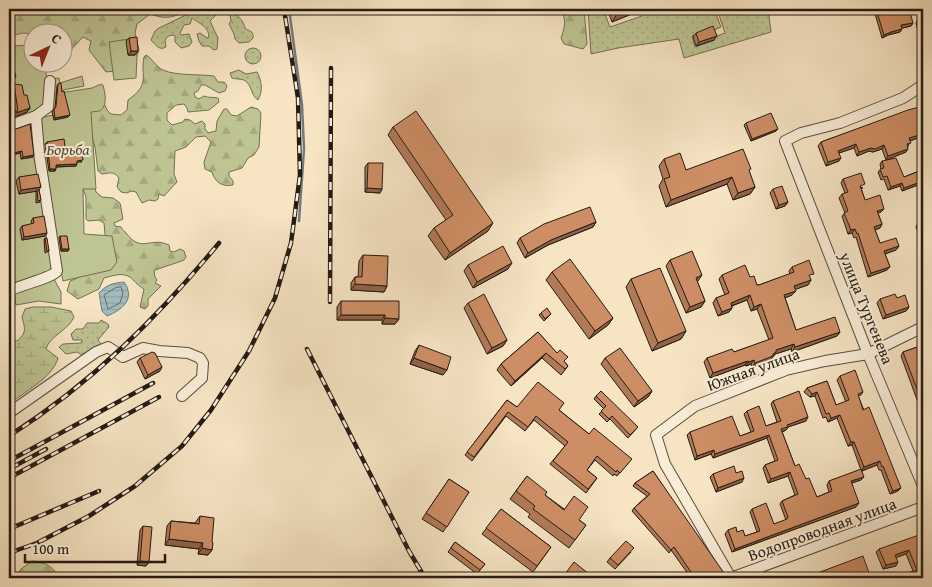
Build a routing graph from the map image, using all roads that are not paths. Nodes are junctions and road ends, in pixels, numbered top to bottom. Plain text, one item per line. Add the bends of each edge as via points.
1 (50, 81) dead end
2 (923, 86) edge
3 (36, 116) junction
4 (9, 126) edge
5 (9, 291) edge
6 (923, 327) edge
7 (868, 354) junction
8 (182, 396) dead end
9 (9, 413) edge
10 (923, 486) edge
11 (923, 507) edge
12 (731, 578) edge

1 - 3 street via 48,108
2 - 7 street, улица Тургенева via 903,98 785,141
3 - 4 street
3 - 5 street via 57,271
6 - 7 street, Южная улица
7 - 10 street, улица Тургенева
7 - 12 street, Южная улица via 786,370 695,406 656,435 665,464
8 - 9 street via 202,378 200,358 188,353 143,348 123,357 108,347
11 - 12 street, Водопроводная улица

